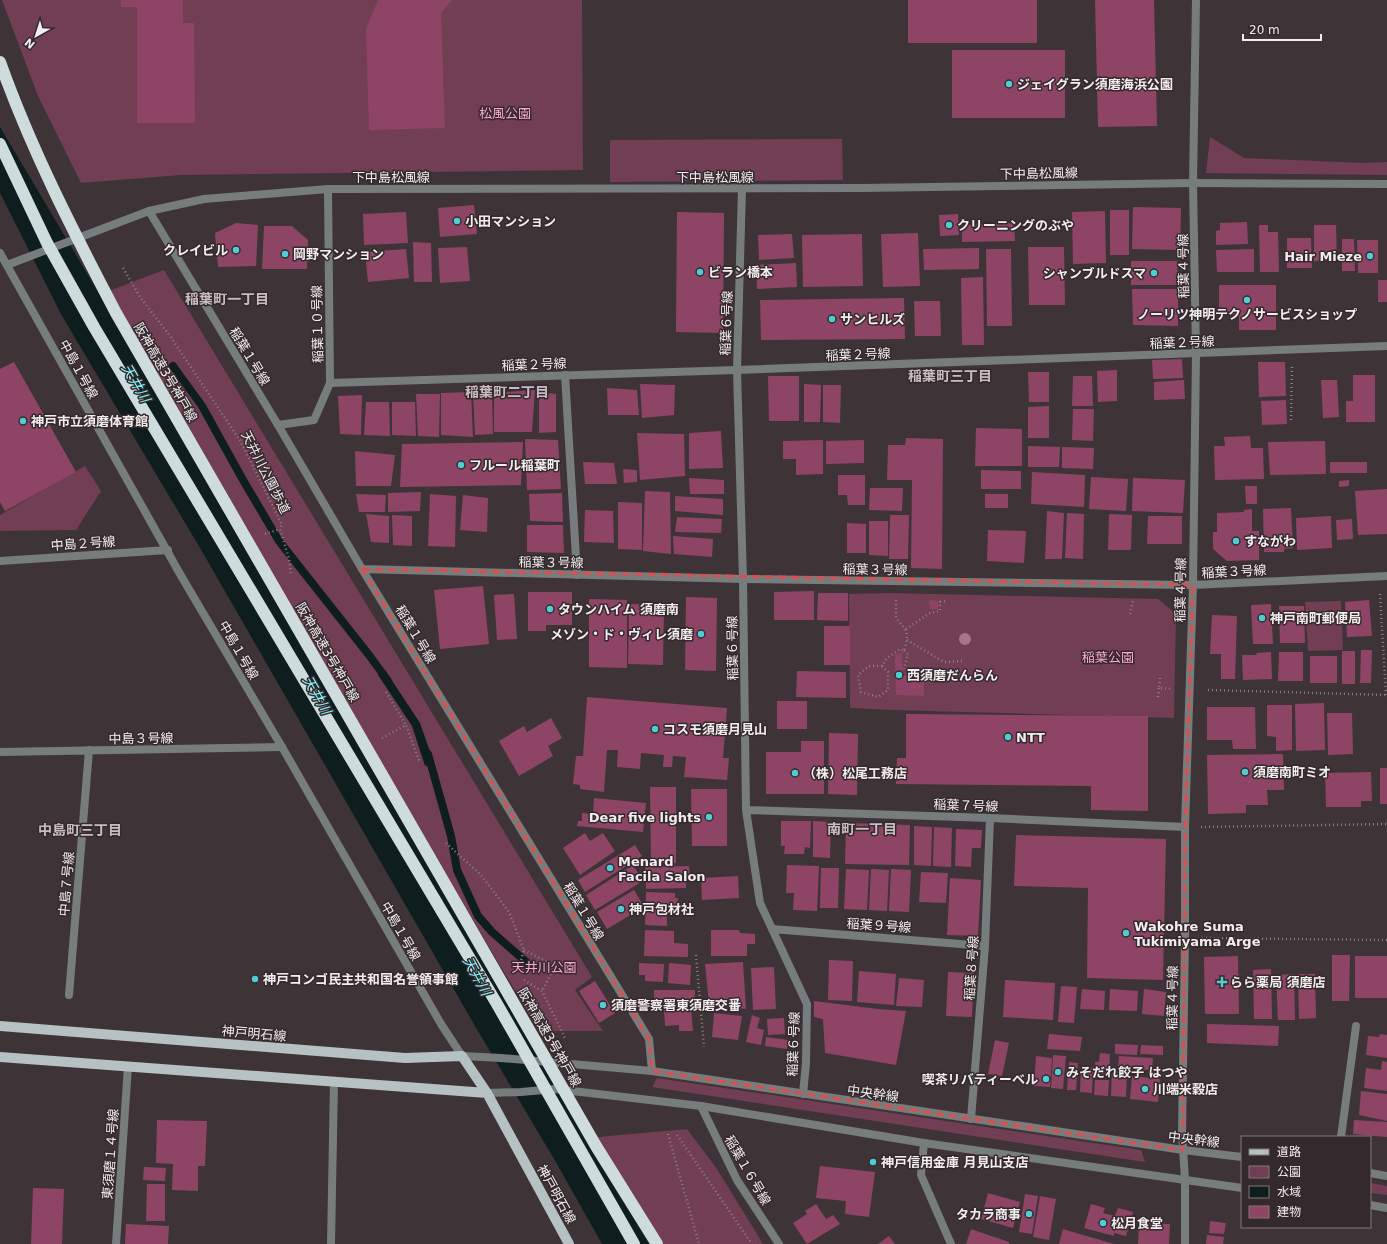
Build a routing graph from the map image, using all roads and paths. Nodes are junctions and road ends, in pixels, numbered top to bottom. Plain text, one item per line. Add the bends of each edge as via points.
1 (1196, 0) edge
2 (1203, 0) edge
3 (0, 62) edge
4 (0, 144) edge
5 (1194, 183) junction
6 (1387, 184) edge
7 (328, 189) junction
8 (742, 189) junction
9 (149, 211) junction
10 (0, 253) edge
11 (7, 265) junction
12 (123, 268) dead end
13 (1387, 346) edge
14 (1292, 349) junction
15 (1196, 353) junction
16 (737, 370) junction
17 (565, 375) junction
18 (330, 383) junction
19 (1291, 420) dead end
20 (278, 425) junction
21 (168, 550) junction
22 (288, 557) dead end
23 (0, 561) edge
24 (362, 569) junction
25 (577, 574) junction
26 (1383, 576) edge
27 (743, 579) junction
28 (1192, 586) junction
29 (896, 596) dead end
30 (1133, 600) dead end
31 (940, 602) dead end
32 (1130, 614) dead end
33 (906, 629) junction
34 (907, 640) junction
35 (904, 652) junction
36 (964, 661) dead end
37 (882, 666) junction
38 (904, 669) dead end
39 (1160, 678) dead end
40 (1159, 688) junction
41 (1172, 689) dead end
42 (1189, 689) junction
43 (386, 692) dead end
44 (1386, 695) edge
45 (1158, 696) dead end
46 (406, 725) junction
47 (380, 740) dead end
48 (282, 747) junction
49 (89, 750) junction
50 (0, 752) edge
51 (420, 763) dead end
52 (746, 810) junction
53 (990, 818) junction
54 (1387, 824) edge
55 (1185, 827) junction
56 (442, 839) dead end
57 (772, 929) junction
58 (1185, 938) junction
59 (1387, 940) edge
60 (985, 946) junction
61 (524, 950) junction
62 (696, 955) dead end
63 (516, 975) dead end
64 (523, 979) dead end
65 (542, 991) junction
66 (69, 995) dead end
67 (0, 1026) edge
68 (1356, 1026) dead end
69 (565, 1038) dead end
70 (704, 1047) dead end
71 (462, 1056) junction
72 (0, 1057) edge
73 (128, 1066) junction
74 (652, 1072) junction
75 (334, 1082) junction
76 (487, 1093) junction
77 (803, 1094) junction
78 (701, 1106) junction
79 (971, 1119) junction
80 (668, 1134) dead end
81 (677, 1135) dead end
82 (1341, 1136) edge
83 (924, 1143) junction
84 (1184, 1150) junction
85 (1241, 1157) edge
86 (1371, 1173) edge
87 (1387, 1176) edge
88 (1185, 1180) junction
89 (1241, 1188) edge
90 (1371, 1206) edge
91 (1387, 1208) edge
92 (116, 1244) edge
93 (331, 1244) edge
94 (569, 1244) edge
95 (634, 1244) edge
96 (657, 1244) edge
97 (699, 1244) edge
98 (752, 1244) edge
99 (779, 1244) edge
100 (951, 1244) edge
101 (1185, 1244) edge

1 - 2 street
1 - 5 street, 稲葉４号線
3 - 96 highway, 阪神高速3号神戸線, bridge via 37,154 68,221 116,312 592,1139
4 - 95 highway, bridge via 47,243 94,327 497,1004
5 - 6 street, 下中島松風線
5 - 8 street, 下中島松風線
5 - 15 street, 稲葉４号線
7 - 8 street, 下中島松風線
7 - 9 street, 下中島松風線 via 204,199
7 - 18 street, 稲葉１０号線
8 - 16 street, 稲葉６号線
9 - 11 street, 下中島松風線
9 - 20 street, 稲葉１号線
10 - 11 street, 中島１号線
11 - 21 street, 中島１号線
12 - 22 path, 天井川公園歩道 via 140,297 170,336 241,442 282,525 279,530
13 - 14 street, 稲葉２号線
14 - 15 street, 稲葉２号線
14 - 19 path
15 - 16 street, 稲葉２号線
15 - 28 street, 稲葉４号線
16 - 17 street, 稲葉２号線
16 - 27 street, 稲葉６号線
17 - 18 street, 稲葉２号線
17 - 25 street
18 - 20 street, 稲葉１０号線 via 314,420
20 - 24 street, 稲葉１号線
21 - 23 street, 中島２号線
21 - 48 street, 中島１号線
24 - 25 street, 稲葉３号線
24 - 74 street, 稲葉１号線 via 649,1039
25 - 27 street, 稲葉３号線
26 - 28 street, 稲葉３号線
26 - 44 path
27 - 28 street, 稲葉３号線
27 - 52 street, 稲葉６号線
28 - 42 street, 稲葉４号線
29 - 33 path via 896,618
30 - 32 path
31 - 33 path via 940,611 930,613
33 - 34 path
34 - 35 path
34 - 36 path via 944,662
35 - 37 path via 900,649 887,658
35 - 38 path via 908,654
37 - 37 path via 869,666 858,675 861,692 878,697 888,690 888,672
39 - 40 path
40 - 41 path
40 - 45 path
42 - 44 path
42 - 55 street, 稲葉４号線
43 - 46 path
46 - 47 path
46 - 51 path
48 - 49 street, 中島３号線
48 - 71 street, 中島１号線 via 441,1024
49 - 50 street, 中島３号線
49 - 66 street, 中島７号線
52 - 53 street, 稲葉７号線
52 - 57 street, 稲葉６号線 via 760,903
53 - 55 street, 稲葉７号線
53 - 60 street, 稲葉８号線
54 - 55 path
55 - 58 street, 稲葉４号線
56 - 61 path via 481,875 509,912
57 - 60 street, 稲葉９号線
57 - 77 street, 稲葉６号線 via 807,1004
58 - 59 path
58 - 84 street, 稲葉４号線 via 1182,1128
60 - 79 street, 稲葉８号線
61 - 63 path
61 - 65 path via 555,966
62 - 70 path
64 - 65 path
65 - 69 path
67 - 71 main road, 神戸明石線 via 405,1058
68 - 82 street
71 - 74 street, 中央幹線
71 - 76 main road, 神戸明石線
72 - 73 main road
73 - 75 main road
73 - 92 street, 東須磨１４号線
74 - 77 street, 中央幹線
75 - 76 main road
75 - 93 street
76 - 78 street via 555,1089
76 - 94 main road, 神戸明石線
77 - 79 street, 中央幹線
78 - 83 street
78 - 99 street, 稲葉１６号線 via 737,1180
79 - 84 street, 中央幹線
80 - 97 path
81 - 98 path
83 - 88 street
83 - 100 street via 921,1174
84 - 85 street, 中央幹線
84 - 88 street, 稲葉４号線
86 - 87 street
88 - 89 street
88 - 101 street, 稲葉４号線
90 - 91 street

